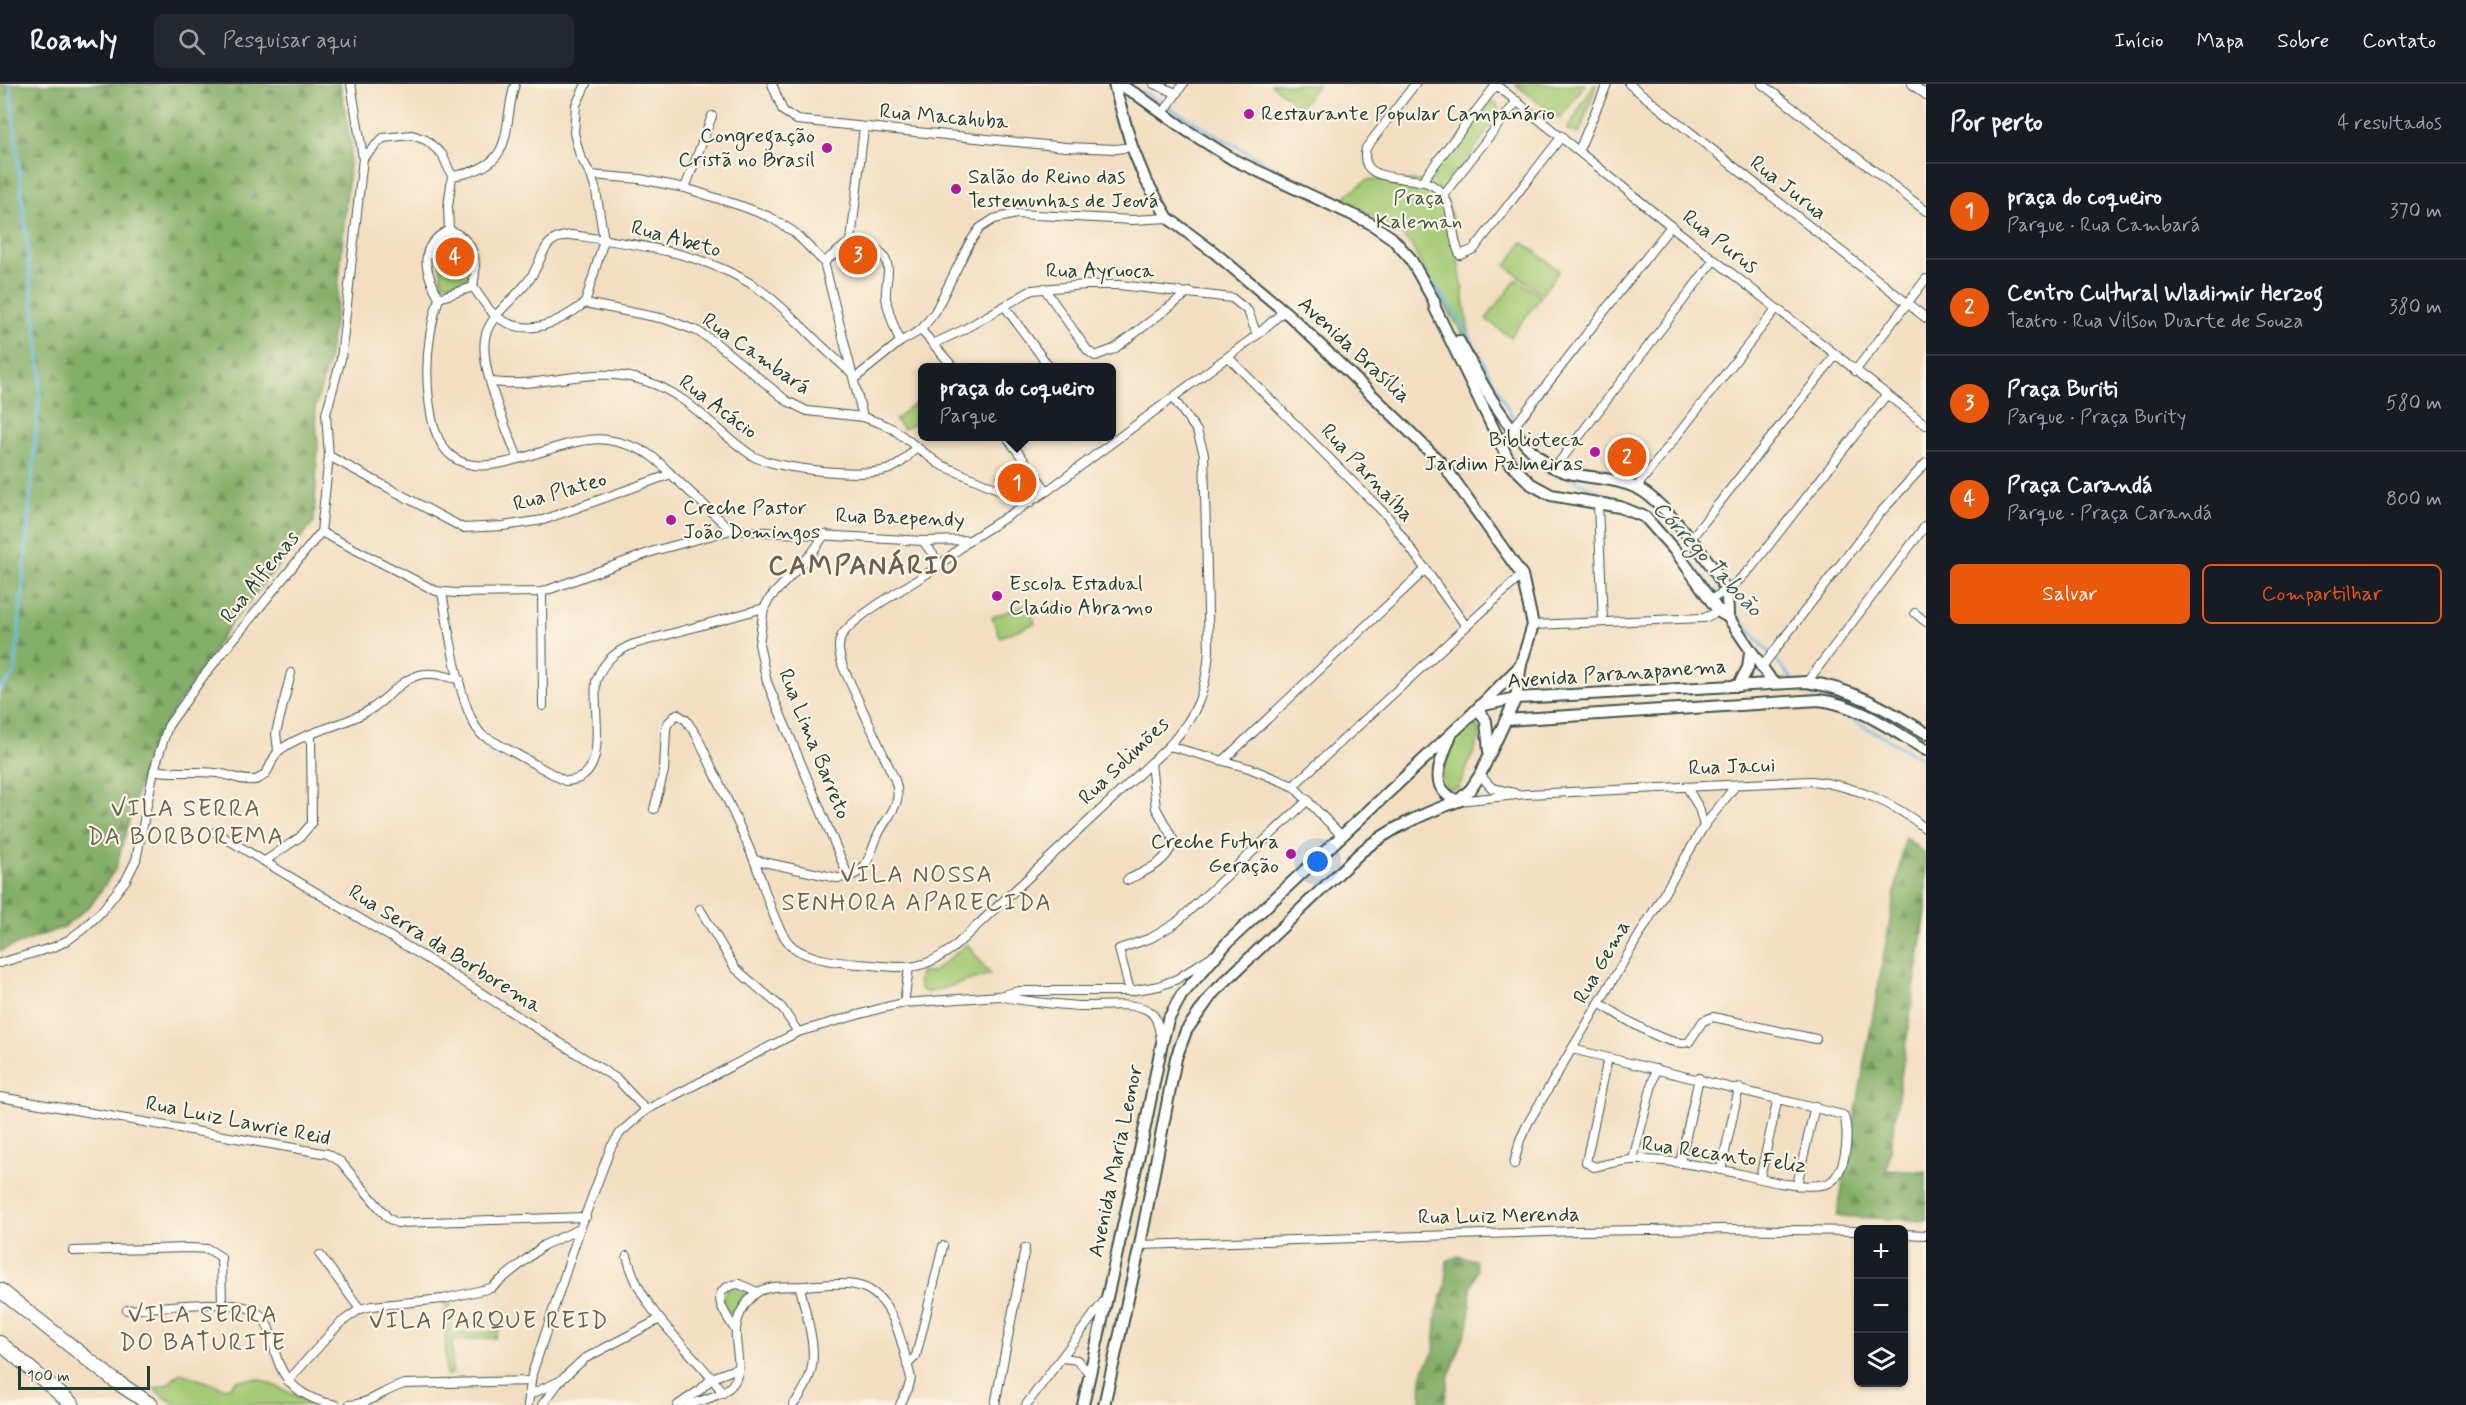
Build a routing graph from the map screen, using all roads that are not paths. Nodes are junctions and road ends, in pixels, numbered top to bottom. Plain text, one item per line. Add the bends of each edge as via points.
1 (351, 84) edge
2 (515, 84) edge
3 (586, 84) edge
4 (772, 84) edge
5 (1116, 84) edge
6 (1154, 84) edge
7 (1183, 84) edge
8 (1415, 84) edge
9 (1607, 84) edge
10 (1629, 84) edge
11 (1762, 84) edge
12 (1912, 84) edge
13 (1496, 85) edge
14 (1176, 93) junction
15 (1926, 95) edge
16 (1517, 101) junction
17 (1164, 112) junction
18 (712, 116) dead end
19 (864, 127) junction
20 (1562, 136) junction
21 (1132, 147) junction
22 (1578, 150) junction
23 (363, 158) junction
24 (591, 175) junction
25 (452, 176) junction
26 (1422, 181) junction
27 (685, 188) junction
28 (1444, 194) junction
29 (1926, 211) edge
30 (1168, 218) junction
31 (1671, 226) junction
32 (449, 230) junction
33 (603, 240) junction
34 (851, 242) junction
35 (1714, 260) junction
36 (824, 262) junction
37 (1926, 279) edge
38 (473, 287) junction
39 (1044, 288) junction
40 (1189, 292) junction
41 (439, 298) junction
42 (1434, 301) junction
43 (585, 303) junction
44 (1906, 303) junction
45 (1005, 307) junction
46 (1776, 309) junction
47 (1284, 311) junction
48 (496, 316) junction
49 (1926, 318) edge
50 (921, 330) junction
51 (1257, 335) junction
52 (900, 342) junction
53 (935, 343) junction
54 (1836, 355) junction
55 (1228, 357) junction
56 (950, 363) edge
57 (1046, 363) edge
58 (1855, 371) junction
59 (853, 376) junction
60 (491, 382) junction
61 (1887, 394) junction
62 (1173, 398) junction
63 (863, 417) junction
64 (1926, 425) edge
65 (1511, 428) junction
66 (1116, 439) edge
67 (1010, 441) edge
68 (1105, 441) edge
69 (1114, 441) edge
70 (1502, 442) junction
71 (1108, 445) junction
72 (916, 447) junction
73 (329, 456) junction
74 (518, 459) junction
75 (1926, 463) edge
76 (1554, 469) junction
77 (671, 474) junction
78 (1636, 488) junction
79 (1047, 490) junction
80 (1030, 502) junction
81 (1599, 504) junction
82 (1926, 525) edge
83 (731, 530) junction
84 (321, 532) junction
85 (825, 534) junction
86 (970, 540) junction
87 (1690, 540) junction
88 (923, 541) junction
89 (937, 567) junction
90 (1426, 569) junction
91 (1522, 575) junction
92 (1724, 589) junction
93 (542, 592) junction
94 (442, 593) junction
95 (1711, 600) junction
96 (764, 608) junction
97 (1725, 612) junction
98 (1915, 613) dead end
99 (1603, 622) junction
100 (1926, 622) edge
101 (1533, 625) junction
102 (1466, 626) junction
103 (1750, 652) junction
104 (1521, 664) junction
105 (1761, 668) junction
106 (291, 674) dead end
107 (460, 680) junction
108 (1807, 682) junction
109 (1773, 683) junction
110 (1738, 686) junction
111 (1516, 698) junction
112 (543, 706) dead end
113 (1479, 707) junction
114 (1506, 720) junction
115 (1926, 733) edge
116 (311, 734) junction
117 (1451, 734) junction
118 (1169, 746) junction
119 (1926, 750) edge
120 (278, 752) junction
121 (1489, 754) junction
122 (1224, 760) junction
123 (1151, 763) junction
124 (154, 770) junction
125 (1480, 775) junction
126 (1736, 785) junction
127 (1293, 786) junction
128 (1688, 786) junction
129 (1527, 794) junction
130 (1308, 800) junction
131 (1458, 801) junction
132 (654, 809) dead end
133 (1704, 826) junction
134 (1926, 829) edge
135 (215, 831) dead end
136 (1342, 836) junction
137 (753, 860) junction
138 (265, 861) junction
139 (849, 878) junction
140 (1127, 880) dead end
141 (700, 909) dead end
142 (1227, 943) junction
143 (1251, 957) joint
144 (0, 963) edge
145 (909, 968) junction
146 (1130, 992) junction
147 (999, 996) junction
148 (904, 1003) junction
149 (1599, 1003) junction
150 (798, 1032) junction
151 (1816, 1038) dead end
152 (1162, 1043) junction
153 (1572, 1049) junction
154 (1608, 1058) junction
155 (1656, 1069) junction
156 (1699, 1078) junction
157 (1738, 1088) junction
158 (0, 1097) edge
159 (1778, 1098) junction
160 (1815, 1106) junction
161 (646, 1110) junction
162 (1142, 1141) junction
163 (1160, 1143) junction
164 (1633, 1160) junction
165 (1680, 1163) junction
166 (1514, 1164) dead end
167 (1721, 1170) junction
168 (1760, 1178) junction
169 (1797, 1185) junction
170 (586, 1217) junction
171 (580, 1229) junction
172 (1854, 1231) edge
173 (1908, 1234) edge
174 (1926, 1235) edge
175 (1140, 1245) junction
176 (943, 1246) dead end
177 (1025, 1248) dead end
178 (73, 1251) dead end
179 (320, 1256) dead end
180 (627, 1256) dead end
181 (800, 1287) junction
182 (0, 1290) edge
183 (757, 1292) junction
184 (1107, 1297) junction
185 (222, 1304) junction
186 (360, 1309) junction
187 (127, 1310) dead end
188 (658, 1320) junction
189 (736, 1331) junction
190 (0, 1344) edge
191 (1063, 1358) junction
192 (907, 1365) junction
193 (738, 1368) junction
194 (1090, 1374) junction
195 (712, 1378) junction
196 (288, 1381) junction
197 (531, 1381) junction
198 (560, 1381) junction
199 (723, 1393) junction
200 (529, 1395) junction
201 (73, 1405) edge
202 (151, 1405) edge
203 (336, 1405) edge
204 (349, 1405) edge
205 (528, 1405) edge
206 (542, 1405) edge
207 (678, 1405) edge
208 (688, 1405) edge
209 (793, 1405) edge
210 (900, 1405) edge
211 (995, 1405) edge
212 (1026, 1405) edge
213 (1083, 1405) edge
214 (1104, 1405) edge

1 - 23 street, Rua Alfenas
2 - 25 street via 502,147 488,164 472,173
3 - 24 street via 576,105 574,133 580,156
4 - 19 street, Rua Macahuba via 783,111 797,120
5 - 17 street
5 - 21 street, Avenida Brasília
6 - 14 street
7 - 14 street
8 - 26 street via 1364,156 1368,167 1378,175
9 - 22 street
10 - 44 street, Rua Jurua
11 - 29 street
12 - 15 street
13 - 16 street, Rua Purus
13 - 26 street
14 - 17 street
16 - 20 street, Rua Purus
16 - 28 street
17 - 42 street via 1234,160 1385,233 1410,258
18 - 27 street
19 - 21 street, Rua Macahuba via 1066,147
19 - 34 street
20 - 22 street, Rua Purus
20 - 28 street via 1474,249 1460,255
21 - 30 street, Avenida Brasília
22 - 31 street, Rua Purus
23 - 25 street via 383,138 412,135 426,140 442,154
23 - 73 street, Rua Alfenas via 341,359 326,414
24 - 27 street
24 - 33 street
25 - 32 street
26 - 28 street
27 - 36 street via 770,218 794,232
30 - 47 street, Avenida Brasília
30 - 50 street via 1016,214 994,219 970,242 935,312
31 - 35 street, Rua Purus
31 - 65 street
32 - 38 street via 462,235 470,244 476,274
32 - 41 street via 431,245 426,256 426,269
33 - 43 street
33 - 48 street, Rua Abeto via 572,235 552,240 533,276
33 - 59 street, Rua Abeto via 699,260 736,275 770,297
34 - 36 street
34 - 52 street via 878,249 884,258 888,269 885,295
35 - 46 street, Rua Purus
35 - 76 street
36 - 59 street
37 - 44 street
38 - 41 street
38 - 48 street
39 - 40 street, Rua Ayruoca via 1119,285
39 - 40 street via 1095,356 1114,349
39 - 45 street, Rua Ayruoca via 1017,297
40 - 51 street, Rua Ayruoca via 1239,302 1248,310
41 - 74 street via 429,335 426,375 435,431 448,452 465,464 484,467
42 - 65 street via 1439,303
42 - 70 street
43 - 48 street via 553,324 535,327 518,327
43 - 63 street, Rua Cambará via 664,319 697,331 787,401 807,411
44 - 49 street, Rua Jurua
44 - 58 street
45 - 53 street, Rua Ayruoca
45 - 57 street
46 - 54 street, Rua Purus
46 - 78 street
47 - 51 street, Rua Baependy
47 - 91 street, Avenida Brasília via 1444,467
48 - 60 street via 487,331 484,350
50 - 52 street
50 - 53 street
51 - 55 street, Rua Baependy
52 - 59 street
53 - 56 street
54 - 58 street, Rua Purus
54 - 87 street
55 - 62 street, Rua Baependy
55 - 90 street, Rua Parnaíba via 1388,517
58 - 61 street, Rua Purus
59 - 63 street
60 - 72 street, Rua Acácio via 523,383 593,373 620,374 646,381 690,404 756,458 793,467 872,474 892,469
60 - 74 street
61 - 64 street, Rua Purus
61 - 92 street via 1751,568
62 - 66 street, Rua Baependy
62 - 118 street, Rua Solimões via 1197,431 1204,454 1209,651 1200,701
63 - 72 street, Rua Cambará via 893,429
65 - 70 street
65 - 76 street
67 - 79 street
68 - 71 street
69 - 71 street, Rua Baependy
70 - 81 street via 1510,463 1531,484 1551,495
71 - 79 street, Rua Baependy
72 - 80 street, Rua Cambará via 949,469
73 - 77 street, Rua Plateo via 463,528 543,520
73 - 84 street, Rua Alfenas
74 - 77 street via 591,438 648,453
75 - 105 street via 1880,513
76 - 78 street
77 - 83 street
78 - 87 street via 1657,501
79 - 80 street, Rua Baependy
80 - 86 street, Rua Baependy
81 - 95 street via 1646,517
81 - 99 street
82 - 108 street
83 - 85 street, Rua Baependy
83 - 93 street, Rua Baependy via 654,551
84 - 94 street, Rua Baependy
84 - 124 street, Rua Alfenas via 202,678 168,726
85 - 88 street, Rua Baependy
85 - 96 street, Rua Lima Barreto
86 - 88 street, Rua Baependy
86 - 89 street
87 - 92 street
88 - 89 street
89 - 139 street via 867,614 843,634 839,645 843,667 899,794 870,858
90 - 102 street, Rua Parnaíba
90 - 122 street
91 - 101 street, Avenida Brasília
91 - 102 street
92 - 95 street
92 - 97 street
93 - 94 street, Rua Baependy
93 - 112 street
94 - 107 street
95 - 97 street
96 - 107 street via 634,644 614,654 599,671 596,681 595,761 584,776 573,781 556,778 482,735 470,717
96 - 139 street, Rua Lima Barreto via 759,644 767,682
97 - 99 street via 1704,618
97 - 103 street
98 - 100 street
99 - 101 street
101 - 104 street, Avenida Brasília
102 - 127 street
103 - 105 street
103 - 110 street via 1748,668
104 - 111 street, Avenida Brasília
104 - 113 street, Avenida Brasília
105 - 109 street
106 - 120 street via 276,734
107 - 116 street via 434,674 416,675 371,710
108 - 109 street, Avenida Paranapanema
108 - 115 street, Avenida Paranapanema via 1832,685 1856,694
109 - 110 street, Avenida Paranapanema
110 - 111 street, Avenida Paranapanema
111 - 113 street, Avenida Paranapanema
111 - 114 street, Avenida Brasília
113 - 117 street, Avenida Paranapanema
113 - 121 street via 1486,721
114 - 119 street, Avenida Paranapanema via 1819,700 1857,709
114 - 121 street, Avenida Paranapanema
116 - 120 street
116 - 138 street via 312,823 300,837
117 - 131 street via 1438,779 1444,792
117 - 136 street, Avenida Paranapanema
118 - 122 street
118 - 123 street, Rua Solimões
120 - 124 street via 263,776 253,780 203,771
121 - 125 street, Avenida Paranapanema
122 - 127 street
123 - 140 street via 1156,808 1174,841 1159,863
123 - 145 street, Rua Solimões via 953,948 927,964
124 - 144 street, Rua Alfenas via 136,860 126,880 83,929 54,947
125 - 129 street, Rua Jacui via 1492,788
125 - 131 street, Avenida Paranapanema
126 - 128 street, Rua Jacui
126 - 133 street, Rua Gema
126 - 134 street, Rua Jacui via 1812,781 1842,785 1896,809
127 - 130 street
128 - 129 street, Rua Jacui
128 - 133 street
129 - 131 street, Rua Jacui
130 - 136 street
130 - 146 street via 1176,922 1151,938 1119,949
131 - 143 street, Avenida Paranapanema via 1379,837
132 - 137 street via 664,771 666,729 677,714 698,736
133 - 149 street, Rua Gema
135 - 138 street, Rua Serra da Borborema
136 - 142 street, Avenida Paranapanema
137 - 139 street
137 - 145 street via 780,929 796,949 828,960
138 - 161 street, Rua Serra da Borborema via 617,1078
141 - 150 street via 735,968 782,1008
142 - 146 street, Avenida Paranapanema via 1178,979
142 - 152 street, Avenida Maria Leonor via 1181,996
143 - 163 street, Avenida Maria Leonor via 1213,993 1186,1031 1176,1058
145 - 148 street
146 - 147 street, Avenida Paranapanema via 1019,991
147 - 148 street, Avenida Paranapanema
147 - 152 street, Avenida Paranapanema via 1146,1009 1155,1018
148 - 150 street, Avenida Paranapanema
149 - 151 street via 1652,1033 1682,1043 1689,1042 1703,1021 1713,1017
149 - 153 street, Rua Gema
150 - 161 street, Avenida Paranapanema
152 - 162 street, Avenida Maria Leonor
153 - 154 street, Rua Recanto Feliz
153 - 166 street, Rua Gema via 1524,1131
154 - 155 street, Rua Recanto Feliz
154 - 164 street, Rua Recanto Feliz via 1586,1162 1594,1167
155 - 156 street, Rua Recanto Feliz
155 - 164 street
156 - 157 street, Rua Recanto Feliz
156 - 165 street
157 - 159 street, Rua Recanto Feliz
157 - 167 street
158 - 170 street, Rua Luiz Lawrie Reid via 327,1154 341,1162 396,1223
159 - 160 street, Rua Recanto Feliz
159 - 168 street
160 - 169 street
160 - 169 street, Rua Recanto Feliz via 1843,1115 1848,1138 1833,1181
161 - 170 street, Avenida Paranapanema via 621,1132 610,1148
162 - 163 street
162 - 184 street, Avenida Maria Leonor
163 - 175 street, Avenida Maria Leonor
164 - 165 street, Rua Recanto Feliz
165 - 167 street, Rua Recanto Feliz
167 - 168 street, Rua Recanto Feliz
168 - 169 street, Rua Recanto Feliz
170 - 171 street, Avenida Paranapanema
171 - 186 street via 544,1245 491,1288 443,1299
171 - 197 street, Avenida Paranapanema
172 - 175 street, Rua Luiz Merenda via 1587,1231
173 - 174 street
175 - 214 street, Avenida Maria Leonor
176 - 192 street via 916,1356
177 - 211 street
178 - 185 street via 208,1249 221,1257
179 - 186 street
180 - 188 street via 641,1294
181 - 183 street
181 - 192 street via 846,1284 872,1292 888,1308
181 - 209 street via 814,1361 808,1384
182 - 202 highway
183 - 189 street via 743,1310
183 - 189 street via 739,1284 721,1292 720,1304
184 - 191 street
184 - 194 street, Avenida Maria Leonor
185 - 187 street
185 - 196 street via 253,1310 265,1321
186 - 196 street via 339,1324
188 - 195 street
188 - 198 street via 584,1359
189 - 193 street
190 - 201 highway
191 - 194 street via 1077,1360
191 - 212 street
192 - 210 street via 911,1378
193 - 195 street
193 - 199 street via 736,1380
194 - 213 street, Avenida Maria Leonor
195 - 199 street
195 - 207 street
196 - 203 street via 306,1397
197 - 200 street, Avenida Paranapanema
197 - 204 street via 405,1384 369,1402
198 - 200 street
198 - 206 street
199 - 208 street
200 - 205 street, Avenida Paranapanema

